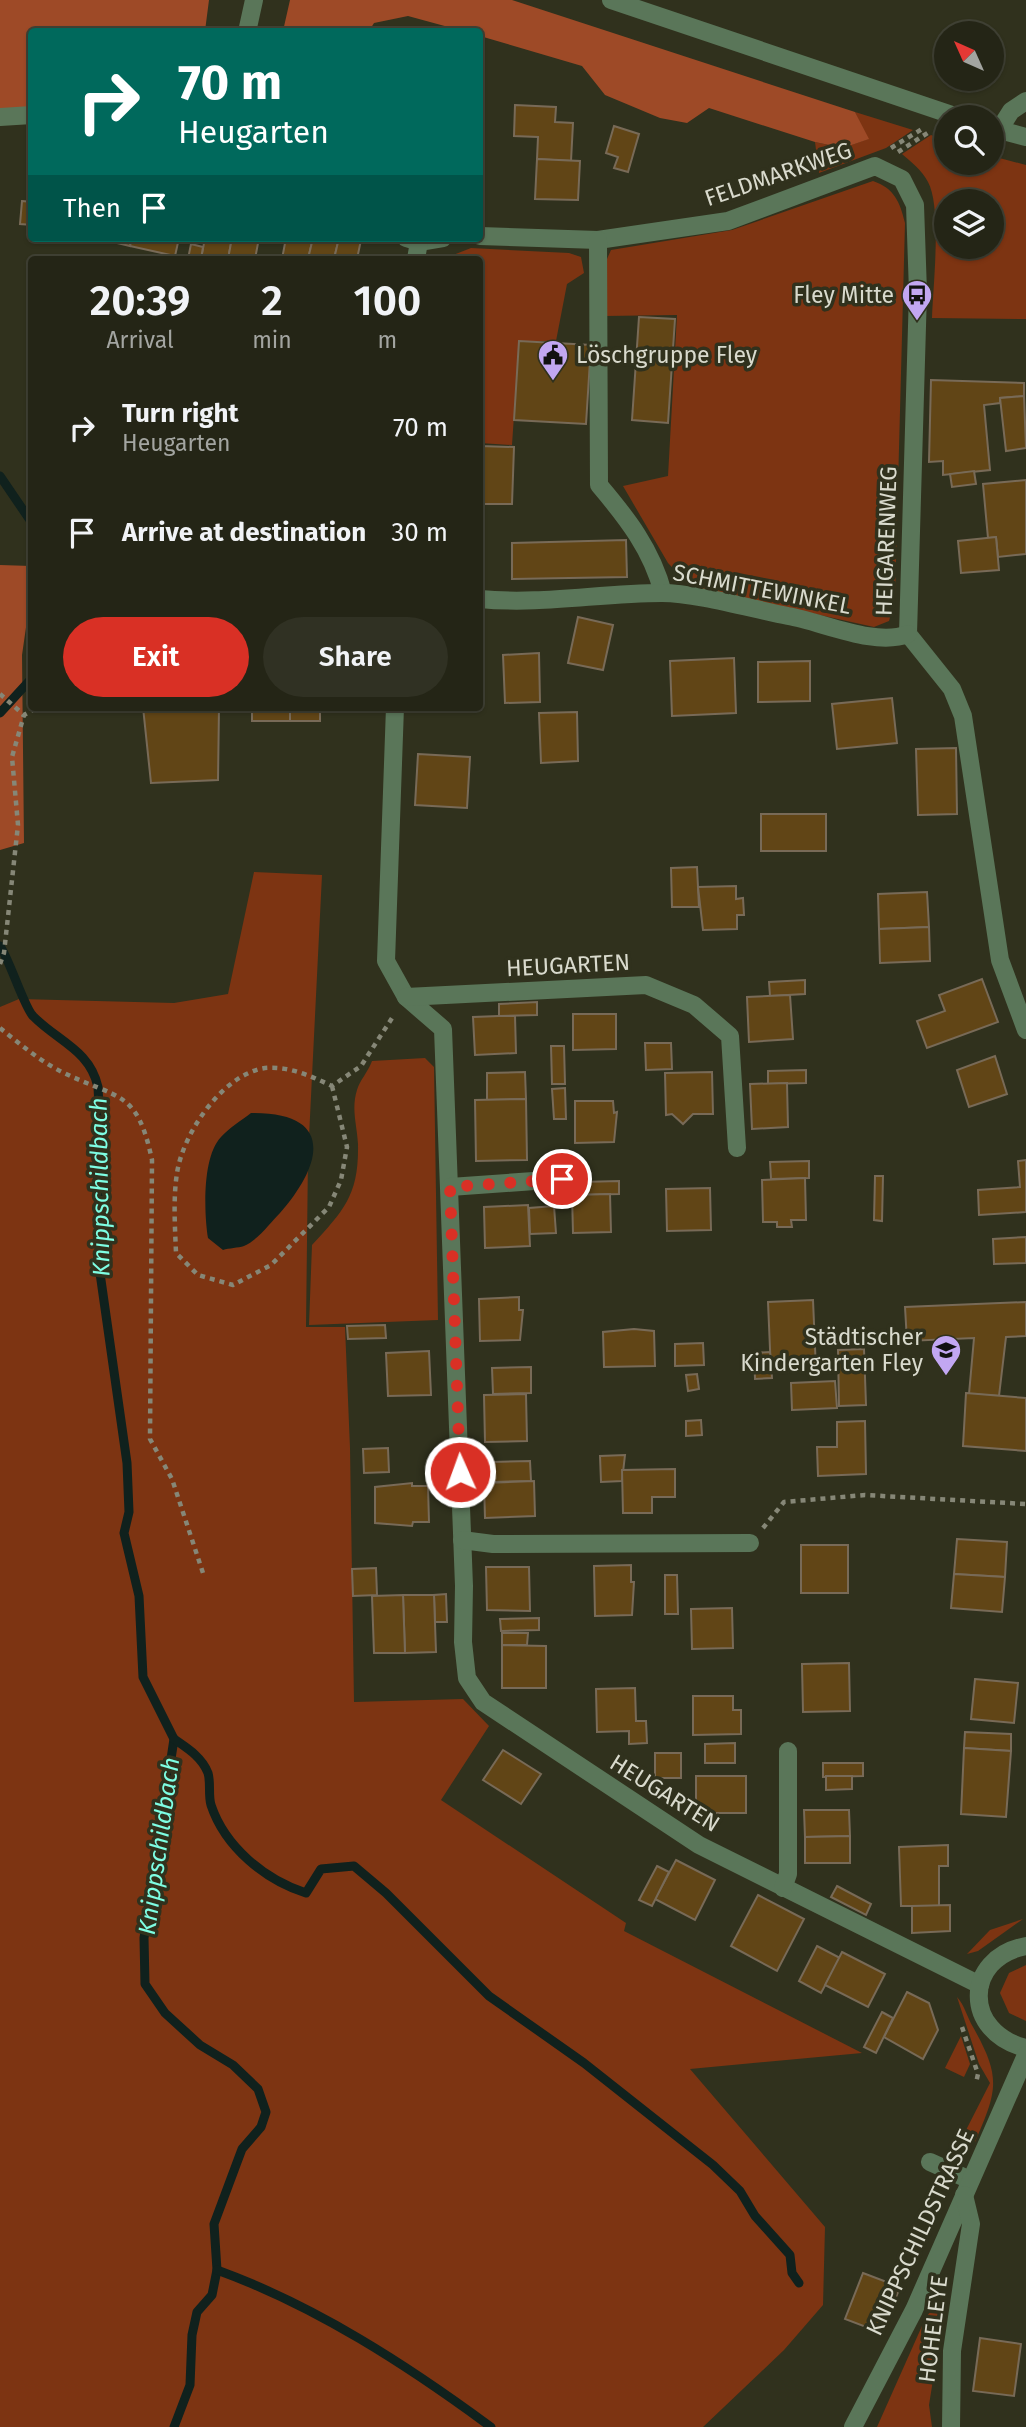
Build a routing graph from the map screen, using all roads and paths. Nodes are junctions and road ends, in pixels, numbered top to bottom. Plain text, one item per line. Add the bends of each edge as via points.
1 (254, 0) edge
2 (611, 0) edge
3 (248, 28) edge
4 (1026, 101) edge
5 (934, 109) edge
6 (28, 115) edge
7 (0, 117) edge
8 (1004, 119) edge
9 (1004, 131) edge
10 (1026, 137) edge
11 (899, 151) dead end
12 (879, 167) junction
13 (483, 236) edge
14 (598, 240) junction
15 (663, 593) junction
16 (483, 599) edge
17 (908, 634) junction
18 (0, 694) edge
19 (31, 711) edge
20 (396, 711) edge
21 (24, 715) junction
22 (0, 964) edge
23 (406, 997) junction
24 (0, 1028) edge
25 (1026, 1030) edge
26 (332, 1086) junction
27 (737, 1148) dead end
28 (562, 1179) dead end
29 (450, 1187) junction
30 (1026, 1504) edge
31 (462, 1540) junction
32 (750, 1543) joint
33 (203, 1573) dead end
34 (788, 1751) dead end
35 (783, 1888) junction
36 (1026, 1946) edge
37 (979, 1985) junction
38 (1026, 2048) edge
39 (1026, 2055) edge
40 (930, 2162) dead end
41 (967, 2188) junction
42 (853, 2427) edge
43 (951, 2427) edge

1 - 3 street
2 - 5 street
4 - 8 street
6 - 7 street
9 - 10 street
11 - 12 path via 932,130 922,129 896,144
12 - 14 street, FELDMARKWEG via 728,221
12 - 17 street, HEIGARENWEG via 902,179 915,205 918,292
13 - 14 street, FELDMARKWEG
14 - 15 street via 598,485 630,521 657,567
15 - 16 street, SCHMITTEWINKEL via 558,601
15 - 17 street, SCHMITTEWINKEL via 815,621 877,638
17 - 25 street, HEIGARENWEG via 952,689 964,716 1000,960
18 - 21 path
19 - 21 path
20 - 23 street, HEUGARTEN via 386,961
21 - 22 path via 12,757 18,825
23 - 26 path via 361,1066
23 - 27 street, HEUGARTEN via 646,985 694,1005 730,1036
23 - 29 street, HEUGARTEN via 443,1029
24 - 33 path via 61,1071 123,1097 146,1134 152,1160 150,1439 172,1479
26 - 26 path via 347,1147 341,1180 329,1207 271,1265 233,1285 198,1275 176,1253 175,1215 177,1171 204,1114 225,1086 265,1068 303,1072
28 - 29 street
29 - 31 street, HEUGARTEN
30 - 32 path via 865,1495 784,1502
31 - 32 street via 493,1544
31 - 35 street, HEUGARTEN via 467,1678 483,1702 664,1824
34 - 35 street via 788,1874
35 - 37 street, HEUGARTEN
36 - 37 street via 1004,1952 989,1966
37 - 38 street via 980,2008 989,2029 1007,2043
39 - 41 street, KNIPPSCHILDSTRASSE
40 - 41 street
41 - 42 street, KNIPPSCHILDSTRASSE via 914,2310
41 - 43 street, HOHELEYE via 971,2224 952,2351

